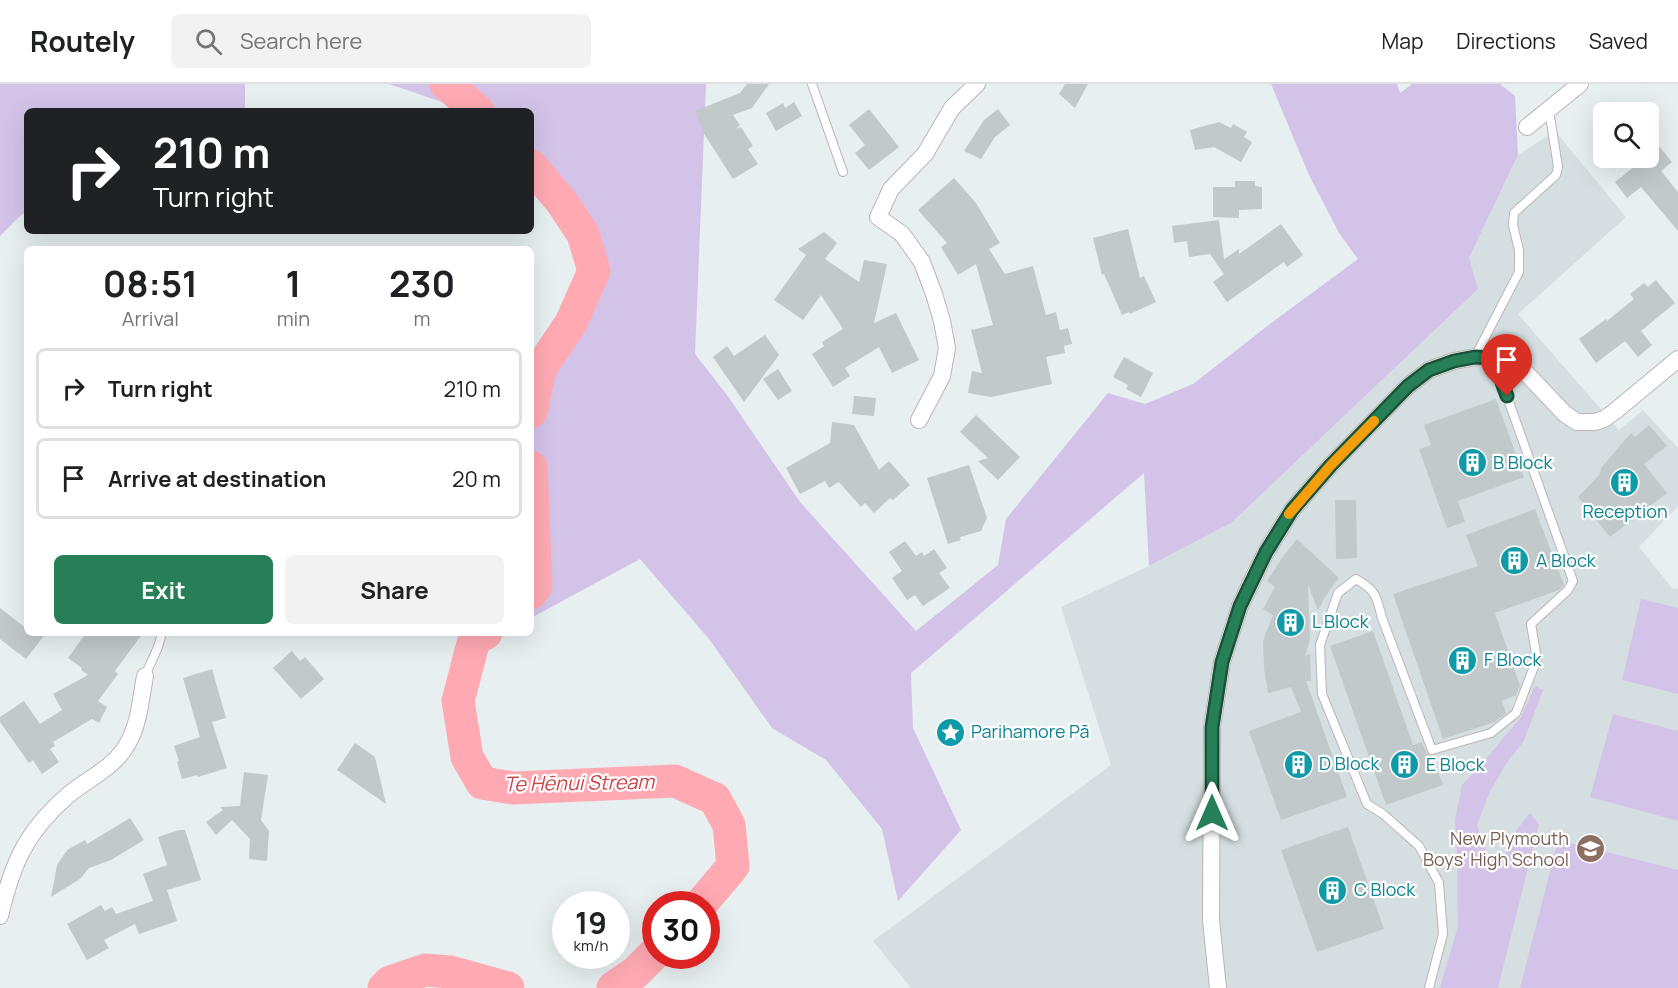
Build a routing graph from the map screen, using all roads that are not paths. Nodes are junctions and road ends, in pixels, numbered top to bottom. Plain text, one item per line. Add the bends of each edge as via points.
1 (812, 84) edge
2 (977, 84) edge
3 (1580, 84) edge
4 (1548, 110) junction
5 (1527, 127) dead end
6 (843, 172) dead end
7 (1475, 357) junction
8 (1678, 359) edge
9 (1503, 362) junction
10 (919, 420) dead end
11 (161, 636) edge
12 (145, 676) joint
13 (0, 916) edge
14 (1218, 988) edge
15 (1429, 988) edge

1 - 6 lane
2 - 10 street via 952,108 925,154 891,189 878,217 903,234 922,262 942,321 947,348 942,376
3 - 4 street
4 - 5 street
4 - 7 lane via 1556,175 1514,213 1519,272
7 - 9 street
7 - 14 street via 1429,370 1408,386 1331,465 1292,510 1240,606 1222,662 1212,727 1211,920
8 - 9 street via 1614,412 1595,422 1577,422 1527,374
9 - 15 lane via 1500,377 1573,581 1531,624 1537,659 1516,713 1491,733 1432,750 1377,598 1371,588 1356,579 1338,593 1320,645 1322,694 1367,804 1419,846 1439,883 1443,934
11 - 12 lane
12 - 13 street via 128,743 101,773 66,796 27,840 8,882

